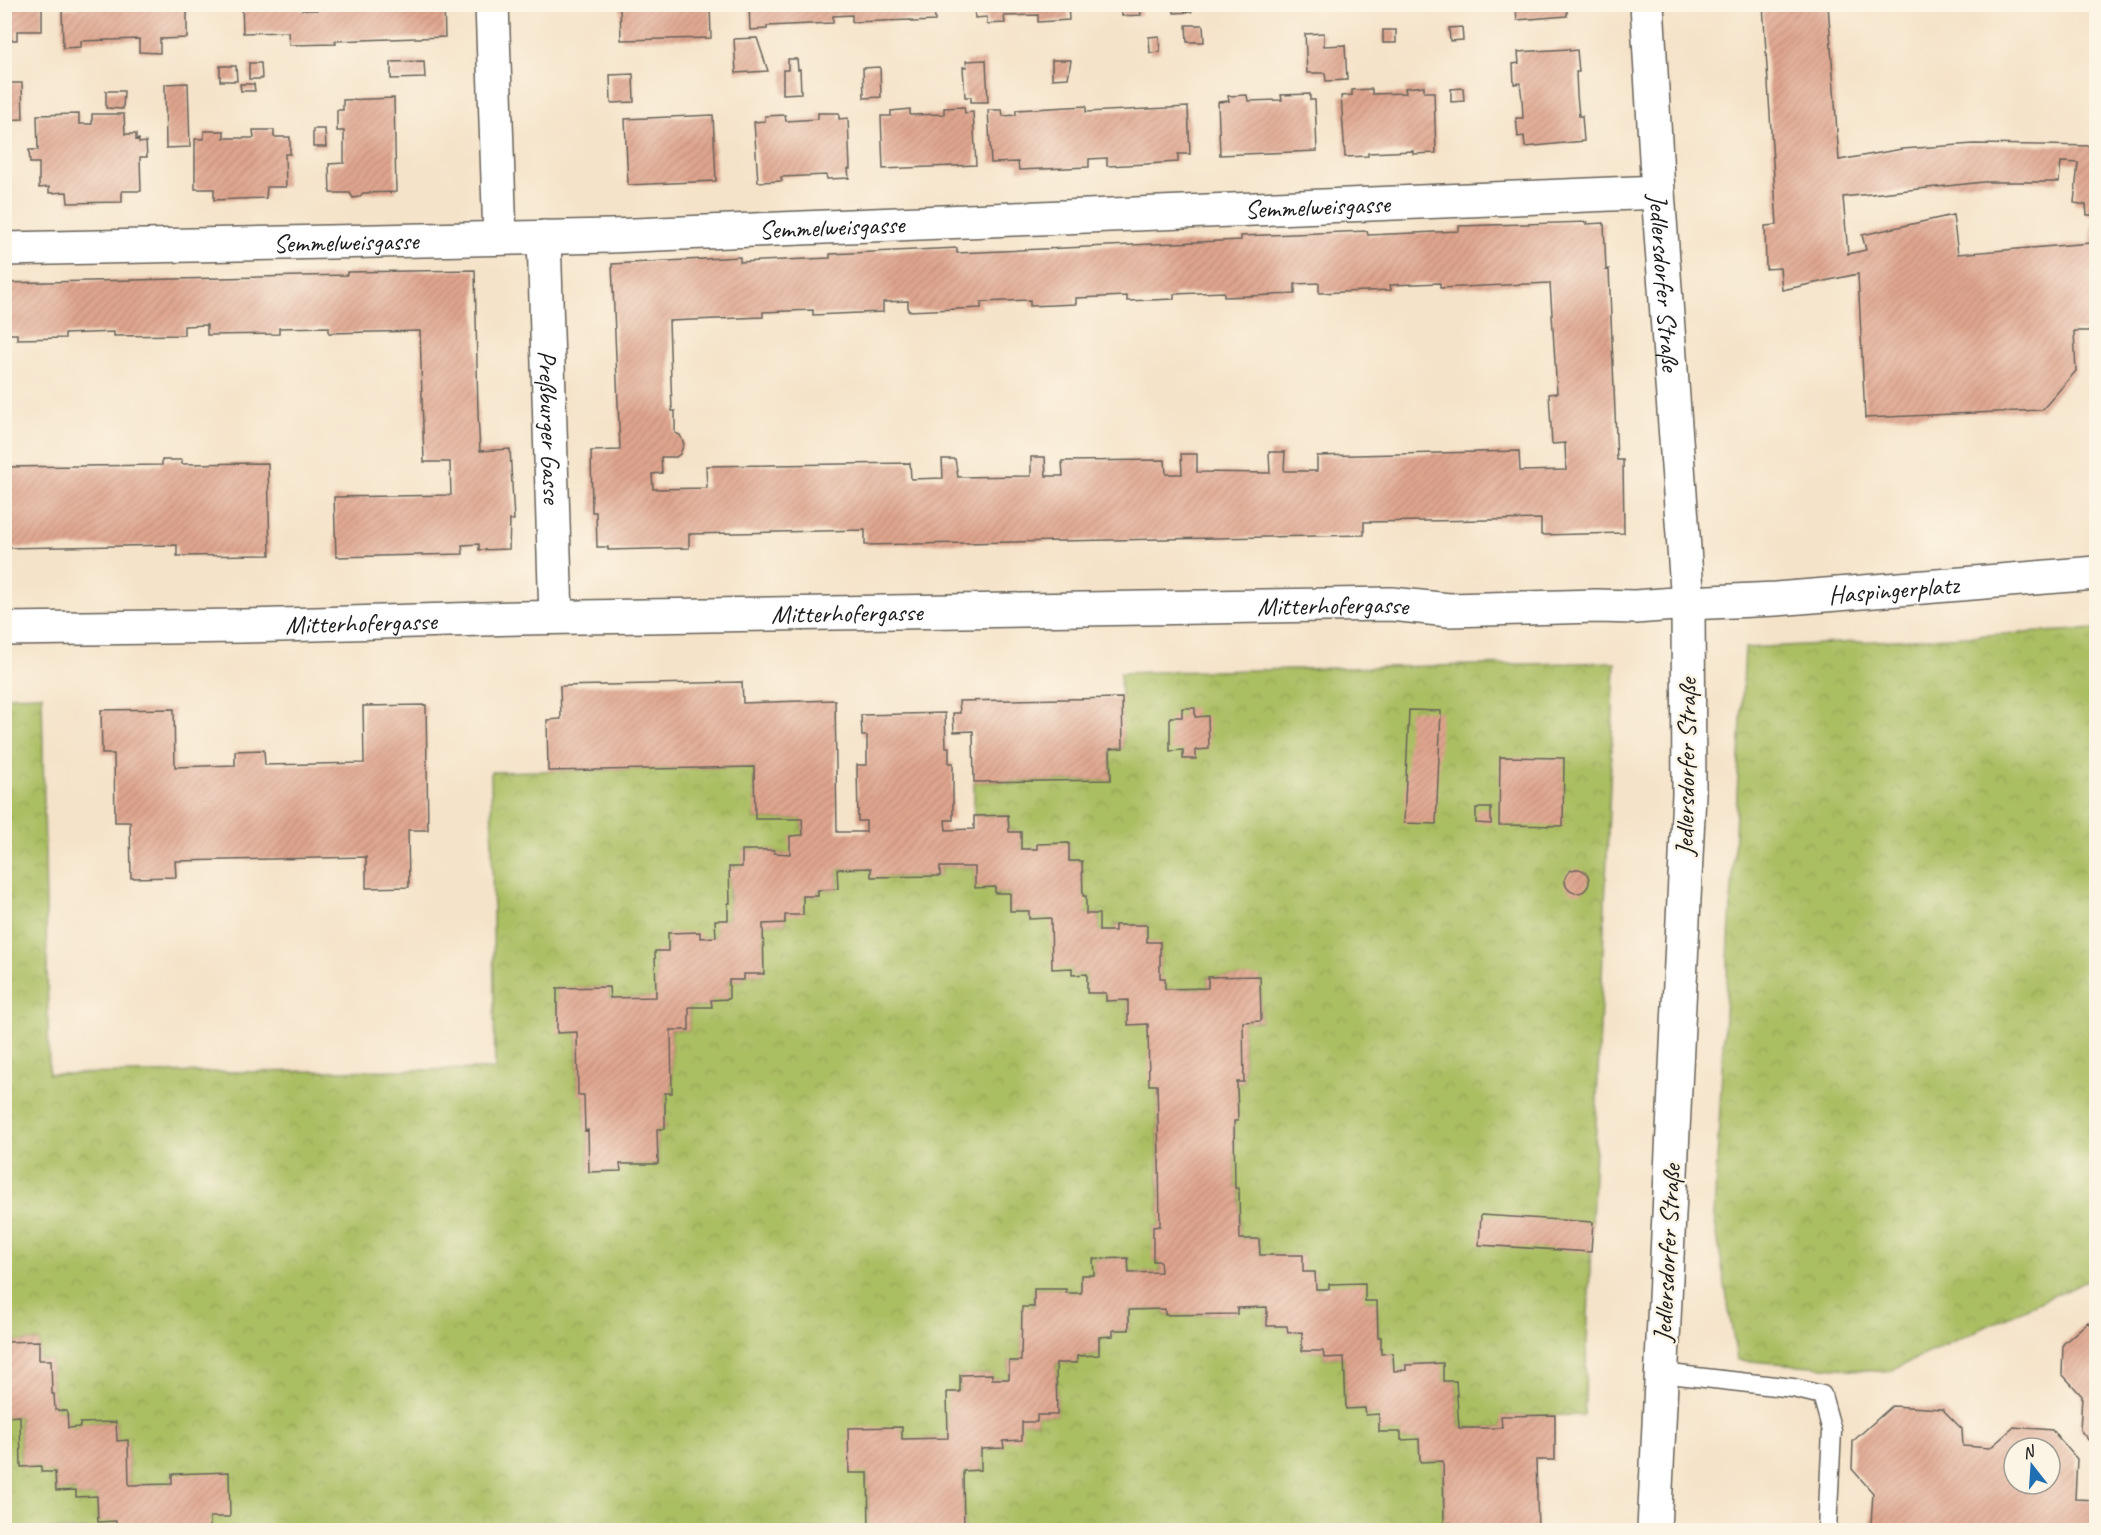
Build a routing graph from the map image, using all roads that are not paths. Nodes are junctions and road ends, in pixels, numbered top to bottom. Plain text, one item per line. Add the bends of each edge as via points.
1 (492, 4) edge
2 (1647, 4) edge
3 (1658, 192) junction
4 (544, 237) junction
5 (500, 238) junction
6 (4, 249) edge
7 (2097, 573) edge
8 (1689, 603) junction
9 (556, 617) junction
10 (4, 629) edge
11 (1661, 1373) junction
12 (1654, 1530) edge
13 (1827, 1530) edge

1 - 5 street
2 - 3 street, Jedlersdorfer Straße
3 - 4 street, Semmelweisgasse
3 - 8 street, Jedlersdorfer Straße
4 - 5 street, Semmelweisgasse
4 - 9 street, Preßburger Gasse
5 - 6 street, Semmelweisgasse
7 - 8 street, Haspingerplatz
8 - 9 street, Mitterhofergasse via 1449,610 1391,604
8 - 11 street, Jedlersdorfer Straße via 1689,794
9 - 10 street, Mitterhofergasse
11 - 12 street, Jedlersdorfer Straße
11 - 13 lane via 1793,1388 1822,1395 1832,1431

